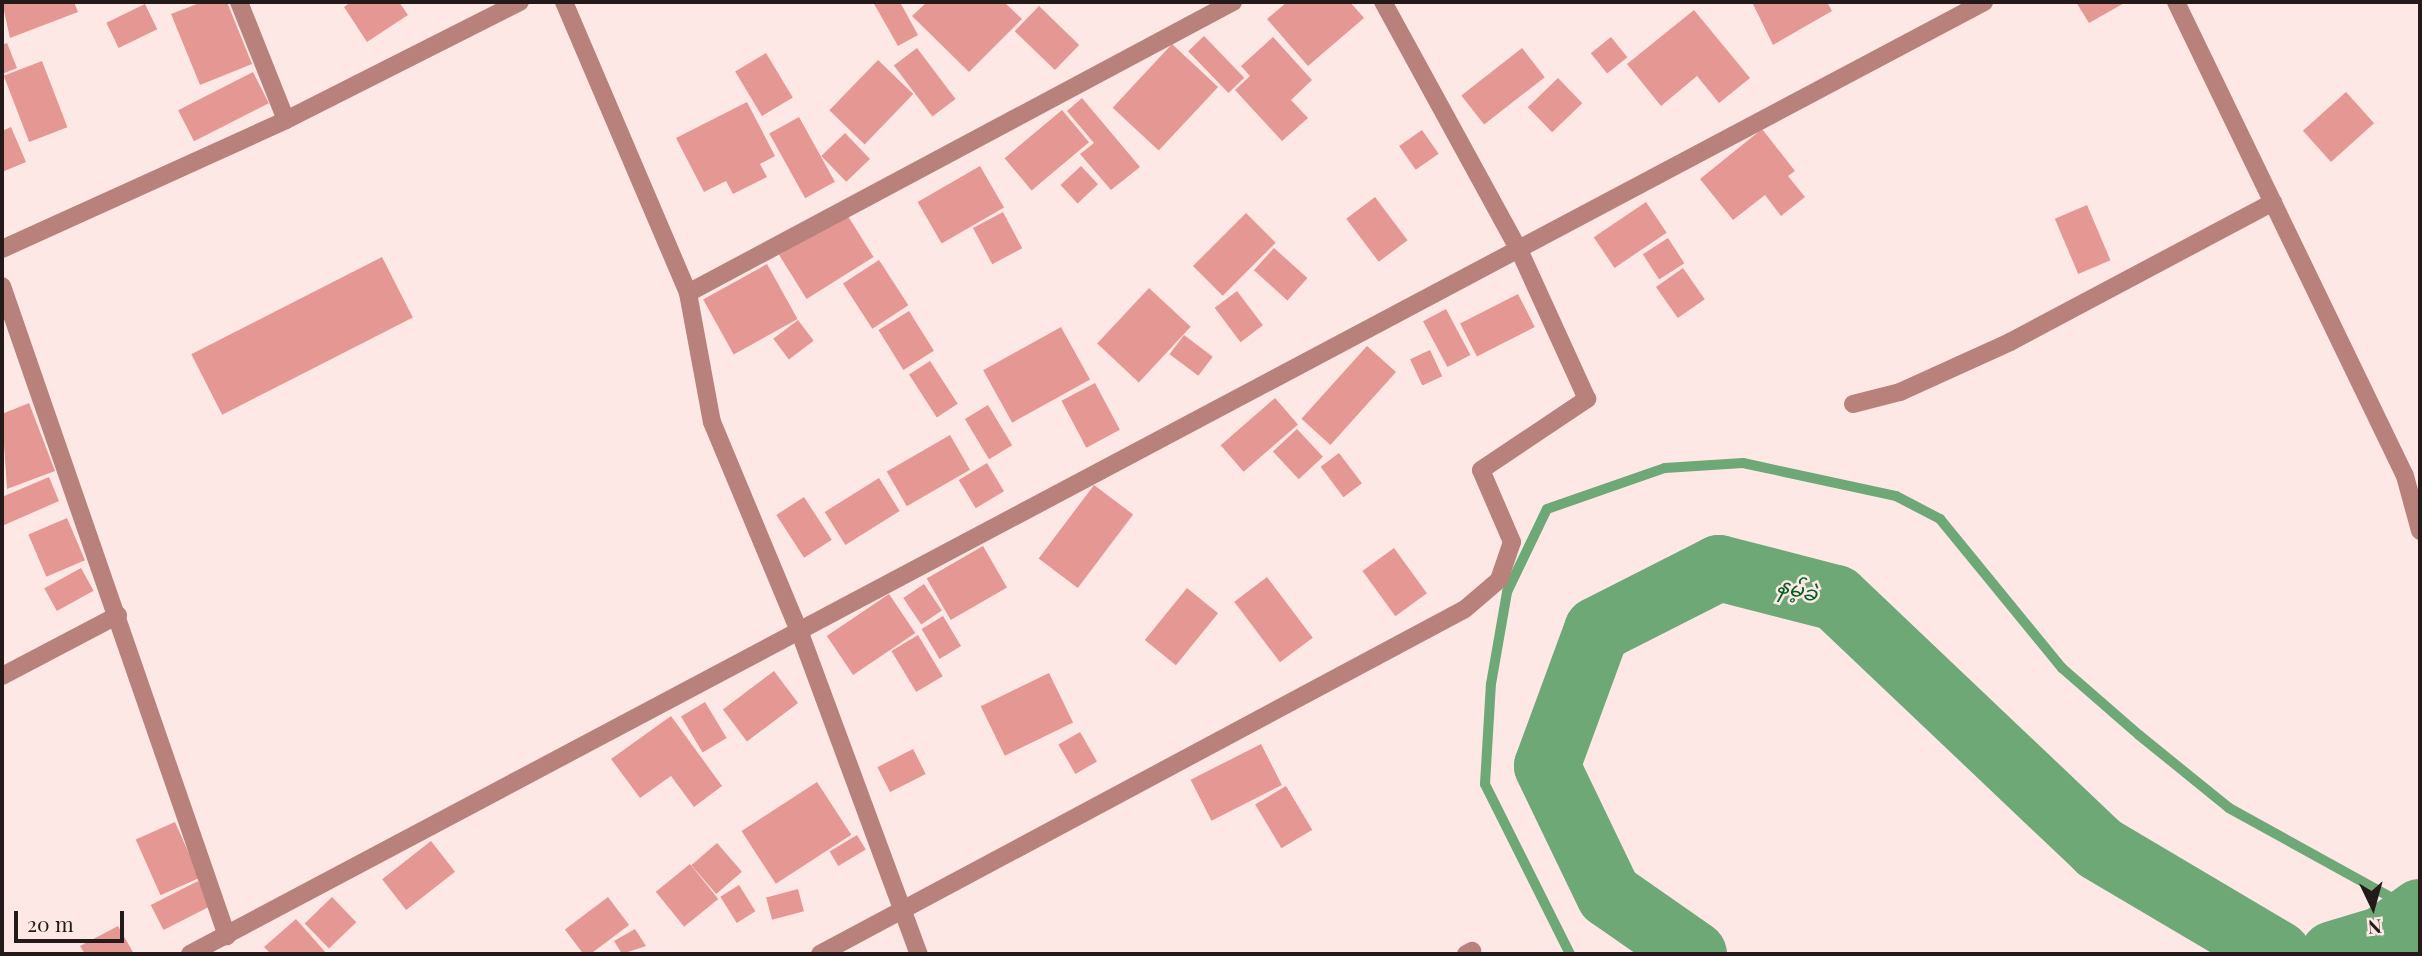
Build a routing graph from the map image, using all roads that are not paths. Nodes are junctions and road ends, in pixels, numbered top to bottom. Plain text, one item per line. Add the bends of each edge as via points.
1 (239, 2) edge
2 (520, 2) edge
3 (564, 2) edge
4 (1233, 2) edge
5 (1383, 2) edge
6 (1984, 2) edge
7 (2176, 2) edge
8 (286, 120) junction
9 (2273, 202) junction
10 (2, 249) edge
11 (1520, 252) junction
12 (2, 286) edge
13 (688, 293) junction
14 (1853, 404) dead end
15 (2412, 475) edge
16 (2420, 531) edge
17 (118, 615) junction
18 (800, 633) junction
19 (2, 676) edge
20 (903, 911) junction
21 (227, 936) junction
22 (190, 954) edge
23 (820, 954) edge
24 (919, 954) edge

1 - 8 street
2 - 8 street
3 - 13 street
4 - 13 street
5 - 11 street
6 - 11 street
7 - 9 street
8 - 10 street
9 - 14 street via 2010,342 1900,392
9 - 15 street
11 - 18 street
11 - 20 street via 1587,400 1481,470 1512,542 1499,580 1465,609
12 - 17 street
13 - 18 street via 712,422
15 - 16 street
17 - 19 street
17 - 21 street
18 - 20 street
18 - 21 street
20 - 23 street
20 - 24 street
21 - 22 street

